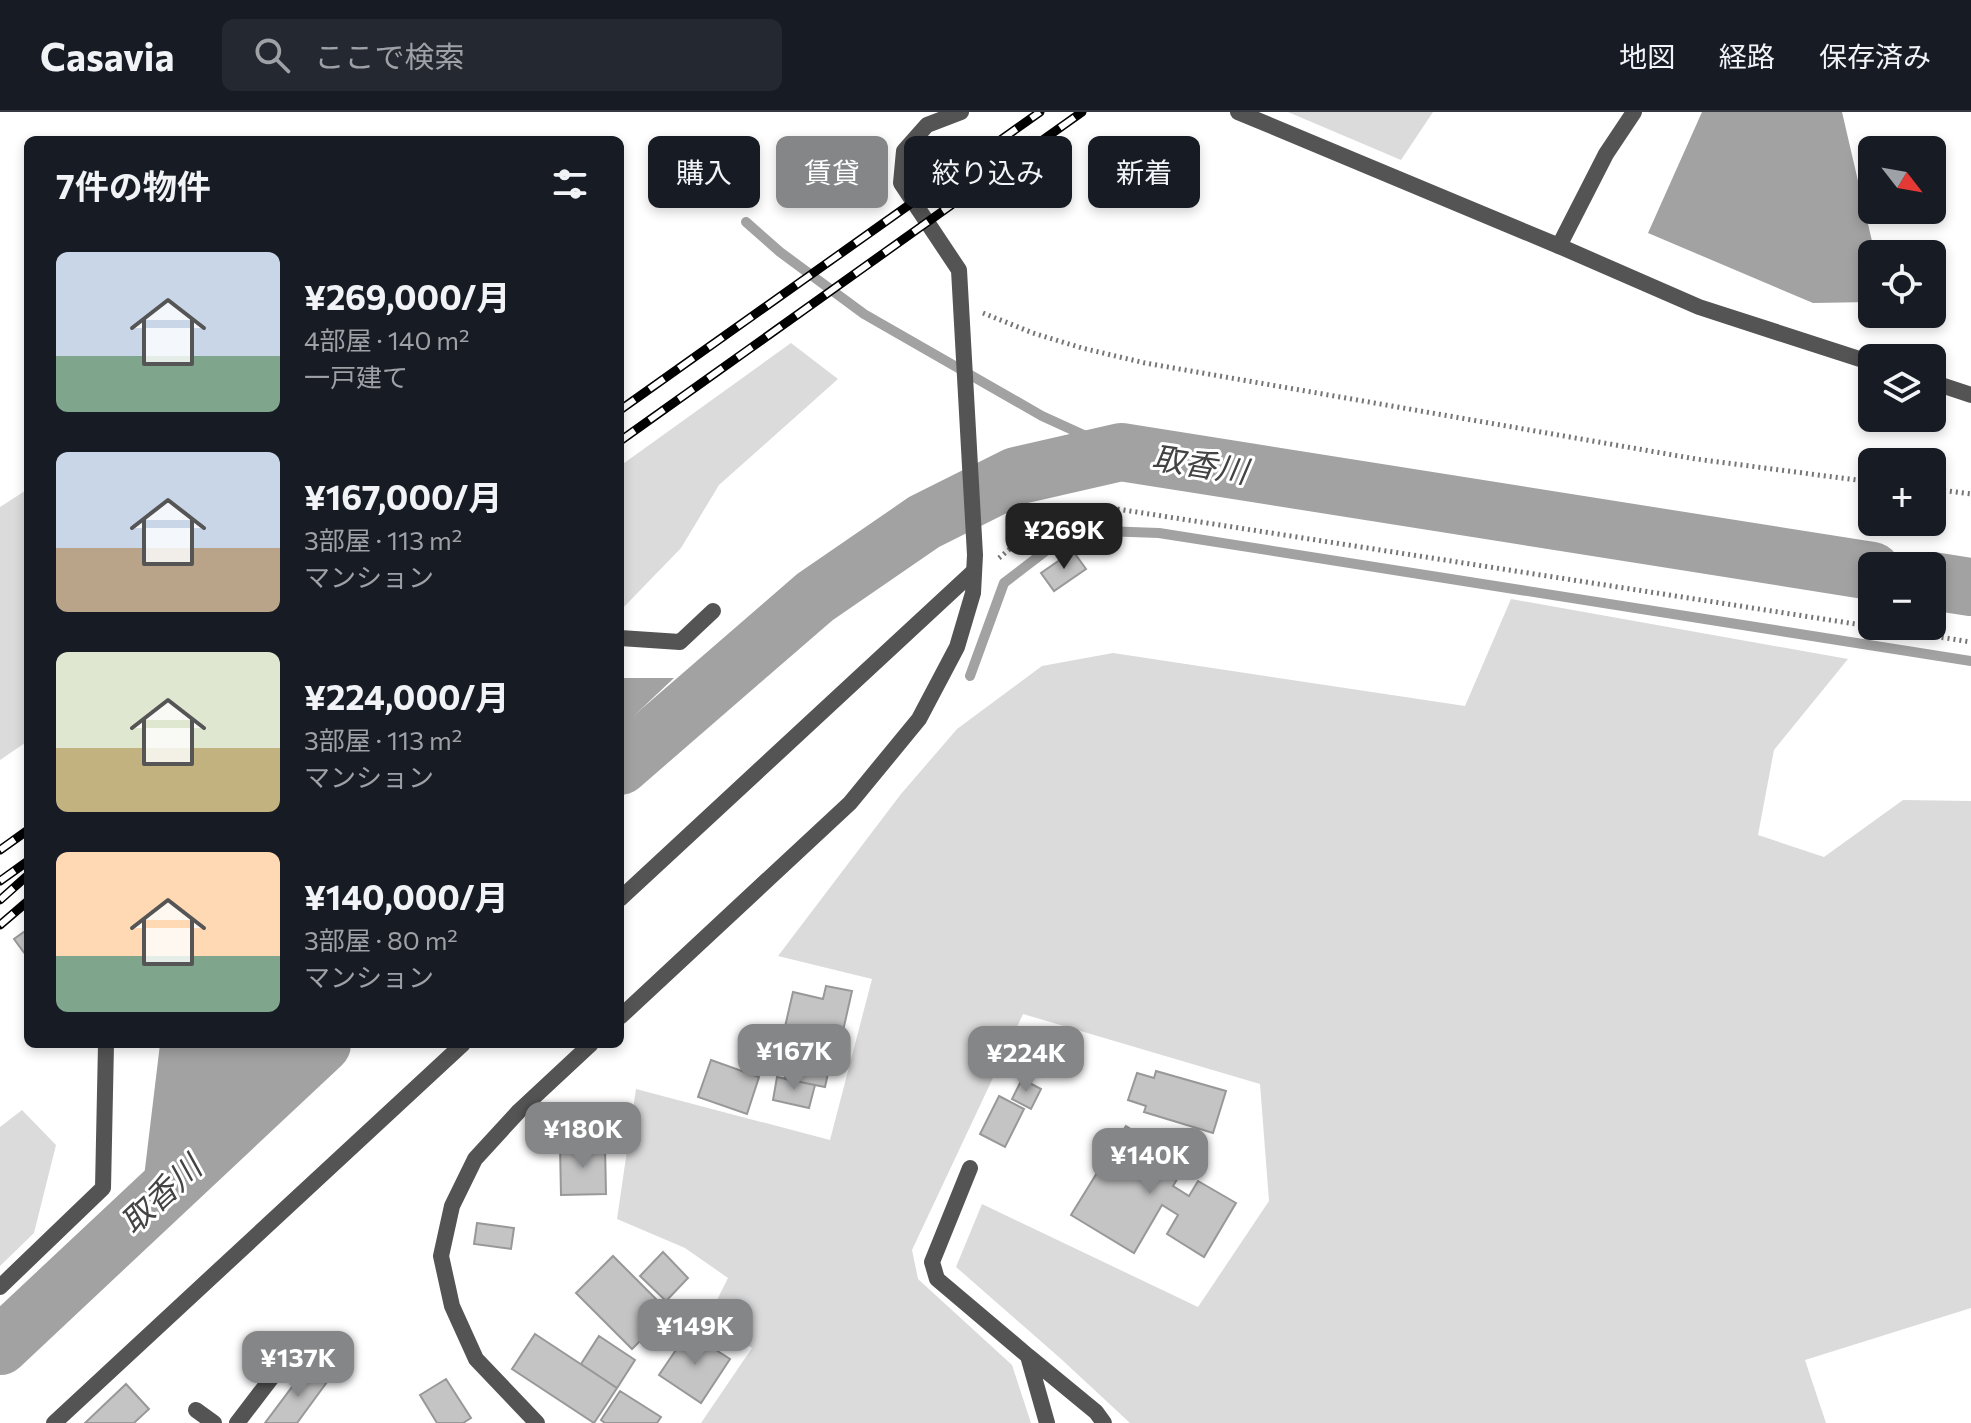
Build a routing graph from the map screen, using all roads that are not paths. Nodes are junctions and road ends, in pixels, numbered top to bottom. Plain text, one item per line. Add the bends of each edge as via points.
1 (961, 112) edge
2 (1238, 112) edge
3 (1634, 112) edge
4 (1559, 246) junction
5 (1858, 358) edge
6 (1946, 387) edge
7 (1971, 395) edge
8 (974, 563) junction
9 (713, 611) dead end
10 (624, 638) edge
11 (624, 895) edge
12 (624, 1013) edge
13 (106, 1048) edge
14 (459, 1048) edge
15 (587, 1048) edge
16 (970, 1168) dead end
17 (0, 1287) edge
18 (1028, 1356) junction
19 (273, 1376) dead end
20 (196, 1410) dead end
21 (529, 1421) edge
22 (54, 1423) edge
23 (214, 1423) edge
24 (237, 1423) edge
25 (1047, 1423) edge
26 (1104, 1423) edge

1 - 8 street via 927,125 904,151 901,183 959,270
2 - 4 street
3 - 4 street
4 - 5 street via 1699,307
6 - 7 street
8 - 11 street
8 - 12 street via 973,593 957,647 919,719 850,803
9 - 10 street via 680,642
13 - 17 street via 103,1188
14 - 22 street
15 - 21 street via 475,1159 452,1206 441,1256 452,1306 476,1359
16 - 18 street via 932,1262 937,1279
18 - 25 street
18 - 26 street
19 - 24 street
20 - 23 street

